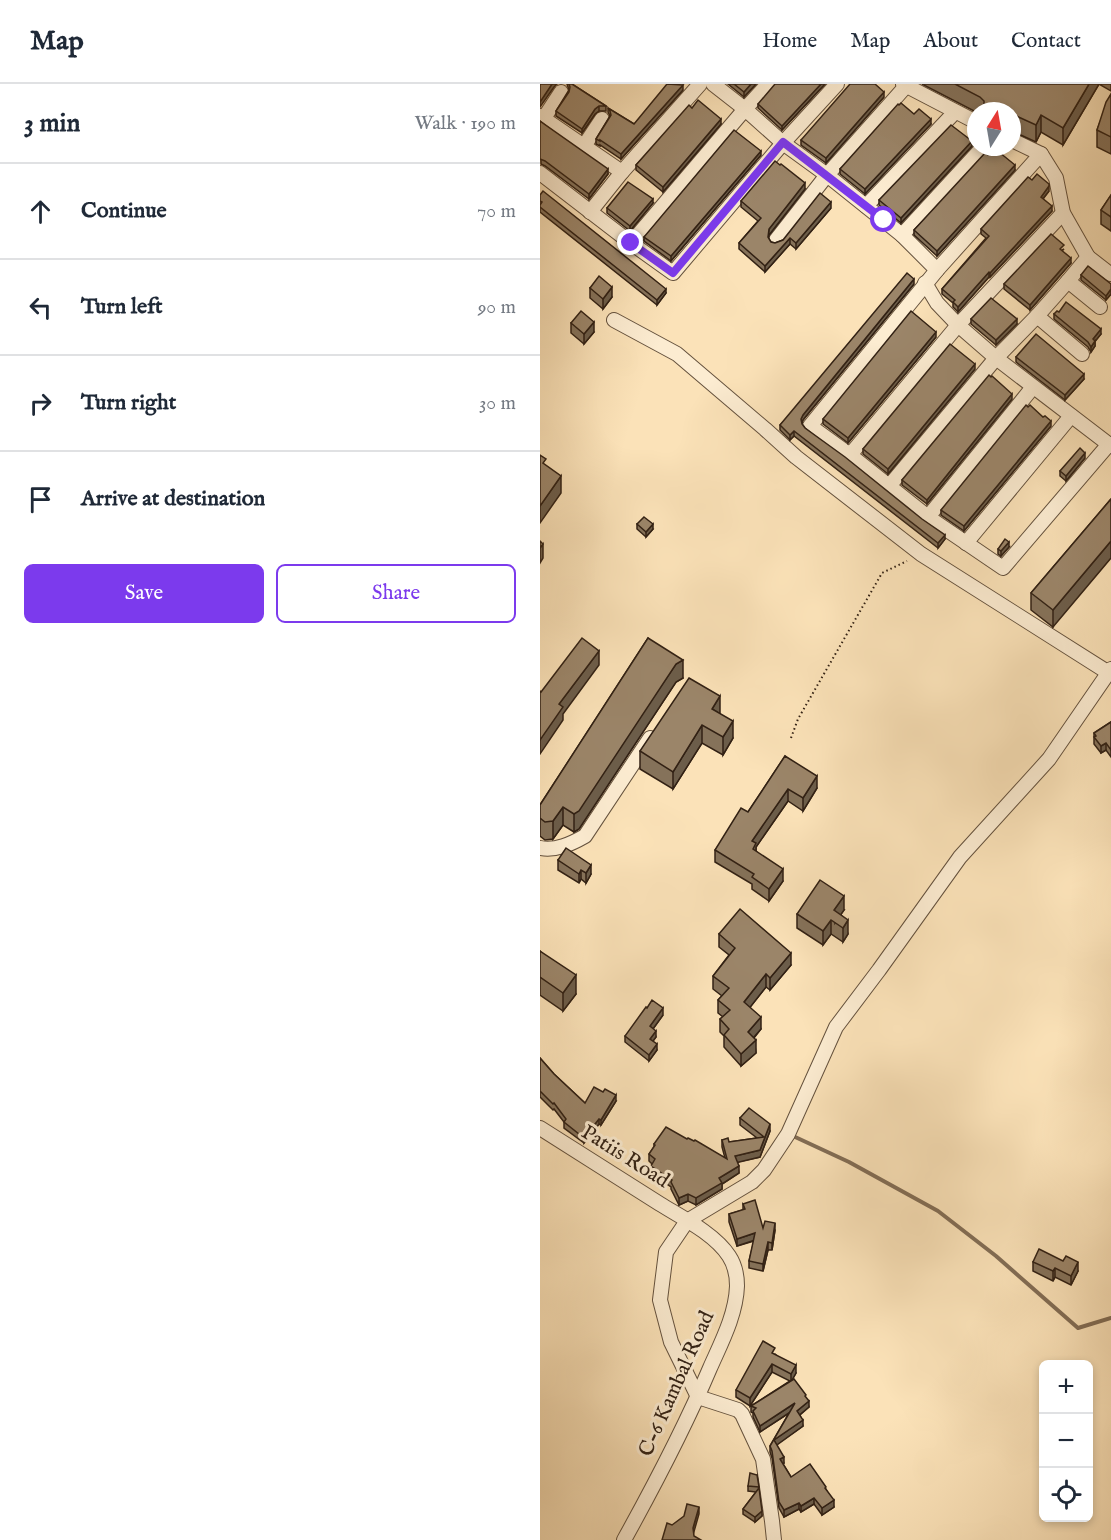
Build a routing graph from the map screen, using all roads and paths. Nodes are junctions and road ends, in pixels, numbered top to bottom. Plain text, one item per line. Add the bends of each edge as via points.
1 (700, 84) edge
2 (713, 84) edge
3 (768, 84) edge
4 (837, 84) edge
5 (905, 85) edge
6 (561, 92) dead end
7 (745, 109) junction
8 (955, 112) junction
9 (542, 117) edge
10 (967, 118) edge
11 (602, 119) dead end
12 (783, 142) junction
13 (1021, 144) edge
14 (584, 146) junction
15 (1041, 154) junction
16 (974, 156) edge
17 (622, 172) junction
18 (540, 173) edge
19 (827, 176) junction
20 (866, 206) junction
21 (590, 212) junction
22 (1063, 213) junction
23 (902, 235) junction
24 (776, 240) edge
25 (631, 243) junction
26 (1088, 257) junction
27 (937, 270) junction
28 (1110, 274) edge
29 (1068, 281) junction
30 (925, 284) junction
31 (1100, 307) dead end
32 (1037, 316) junction
33 (614, 320) dead end
34 (958, 325) junction
35 (1082, 354) dead end
36 (996, 358) junction
37 (1033, 387) junction
38 (1071, 416) junction
39 (1110, 445) edge
40 (850, 455) junction
41 (890, 485) junction
42 (928, 517) junction
43 (966, 543) junction
44 (921, 554) junction
45 (1110, 671) edge
46 (658, 726) edge
47 (791, 738) dead end
48 (540, 848) edge
49 (540, 1128) edge
50 (687, 1221) junction
51 (698, 1397) junction
52 (624, 1540) edge
53 (774, 1540) edge

1 - 17 street
2 - 7 street
3 - 7 street
4 - 12 street
5 - 8 street
5 - 19 street
6 - 9 street
7 - 12 street
7 - 25 street
8 - 10 street
8 - 20 street
9 - 14 street
11 - 14 street
12 - 19 street
12 - 25 street via 673,273
13 - 15 street
14 - 17 street
15 - 22 street via 1056,178
15 - 27 street
16 - 23 street
17 - 21 street
18 - 21 street
19 - 20 street
19 - 24 street
20 - 23 street
21 - 25 street
22 - 26 street
22 - 34 street
23 - 27 street
26 - 28 street
26 - 29 street
27 - 30 street
29 - 31 street
29 - 32 street
30 - 34 street
30 - 40 street via 810,426
32 - 35 street
32 - 36 street
33 - 44 street via 677,354 796,457
34 - 36 street
34 - 40 street
36 - 37 street
36 - 41 street
37 - 38 street
37 - 42 street
38 - 39 street
38 - 43 street
39 - 43 street via 1003,568
40 - 41 street
41 - 42 street
42 - 43 street
44 - 45 street
44 - 47 path via 882,573 798,719
45 - 50 street via 1049,759 960,857 836,1027 788,1134 764,1170 752,1182
46 - 48 street via 585,836 572,844
49 - 50 street, Patiis Road
50 - 51 street via 666,1252 660,1300 671,1342
50 - 51 street, C-6 Kambal Road via 728,1254 737,1285 730,1319
51 - 52 street, C-6 Kambal Road
51 - 53 street via 742,1414 763,1459

